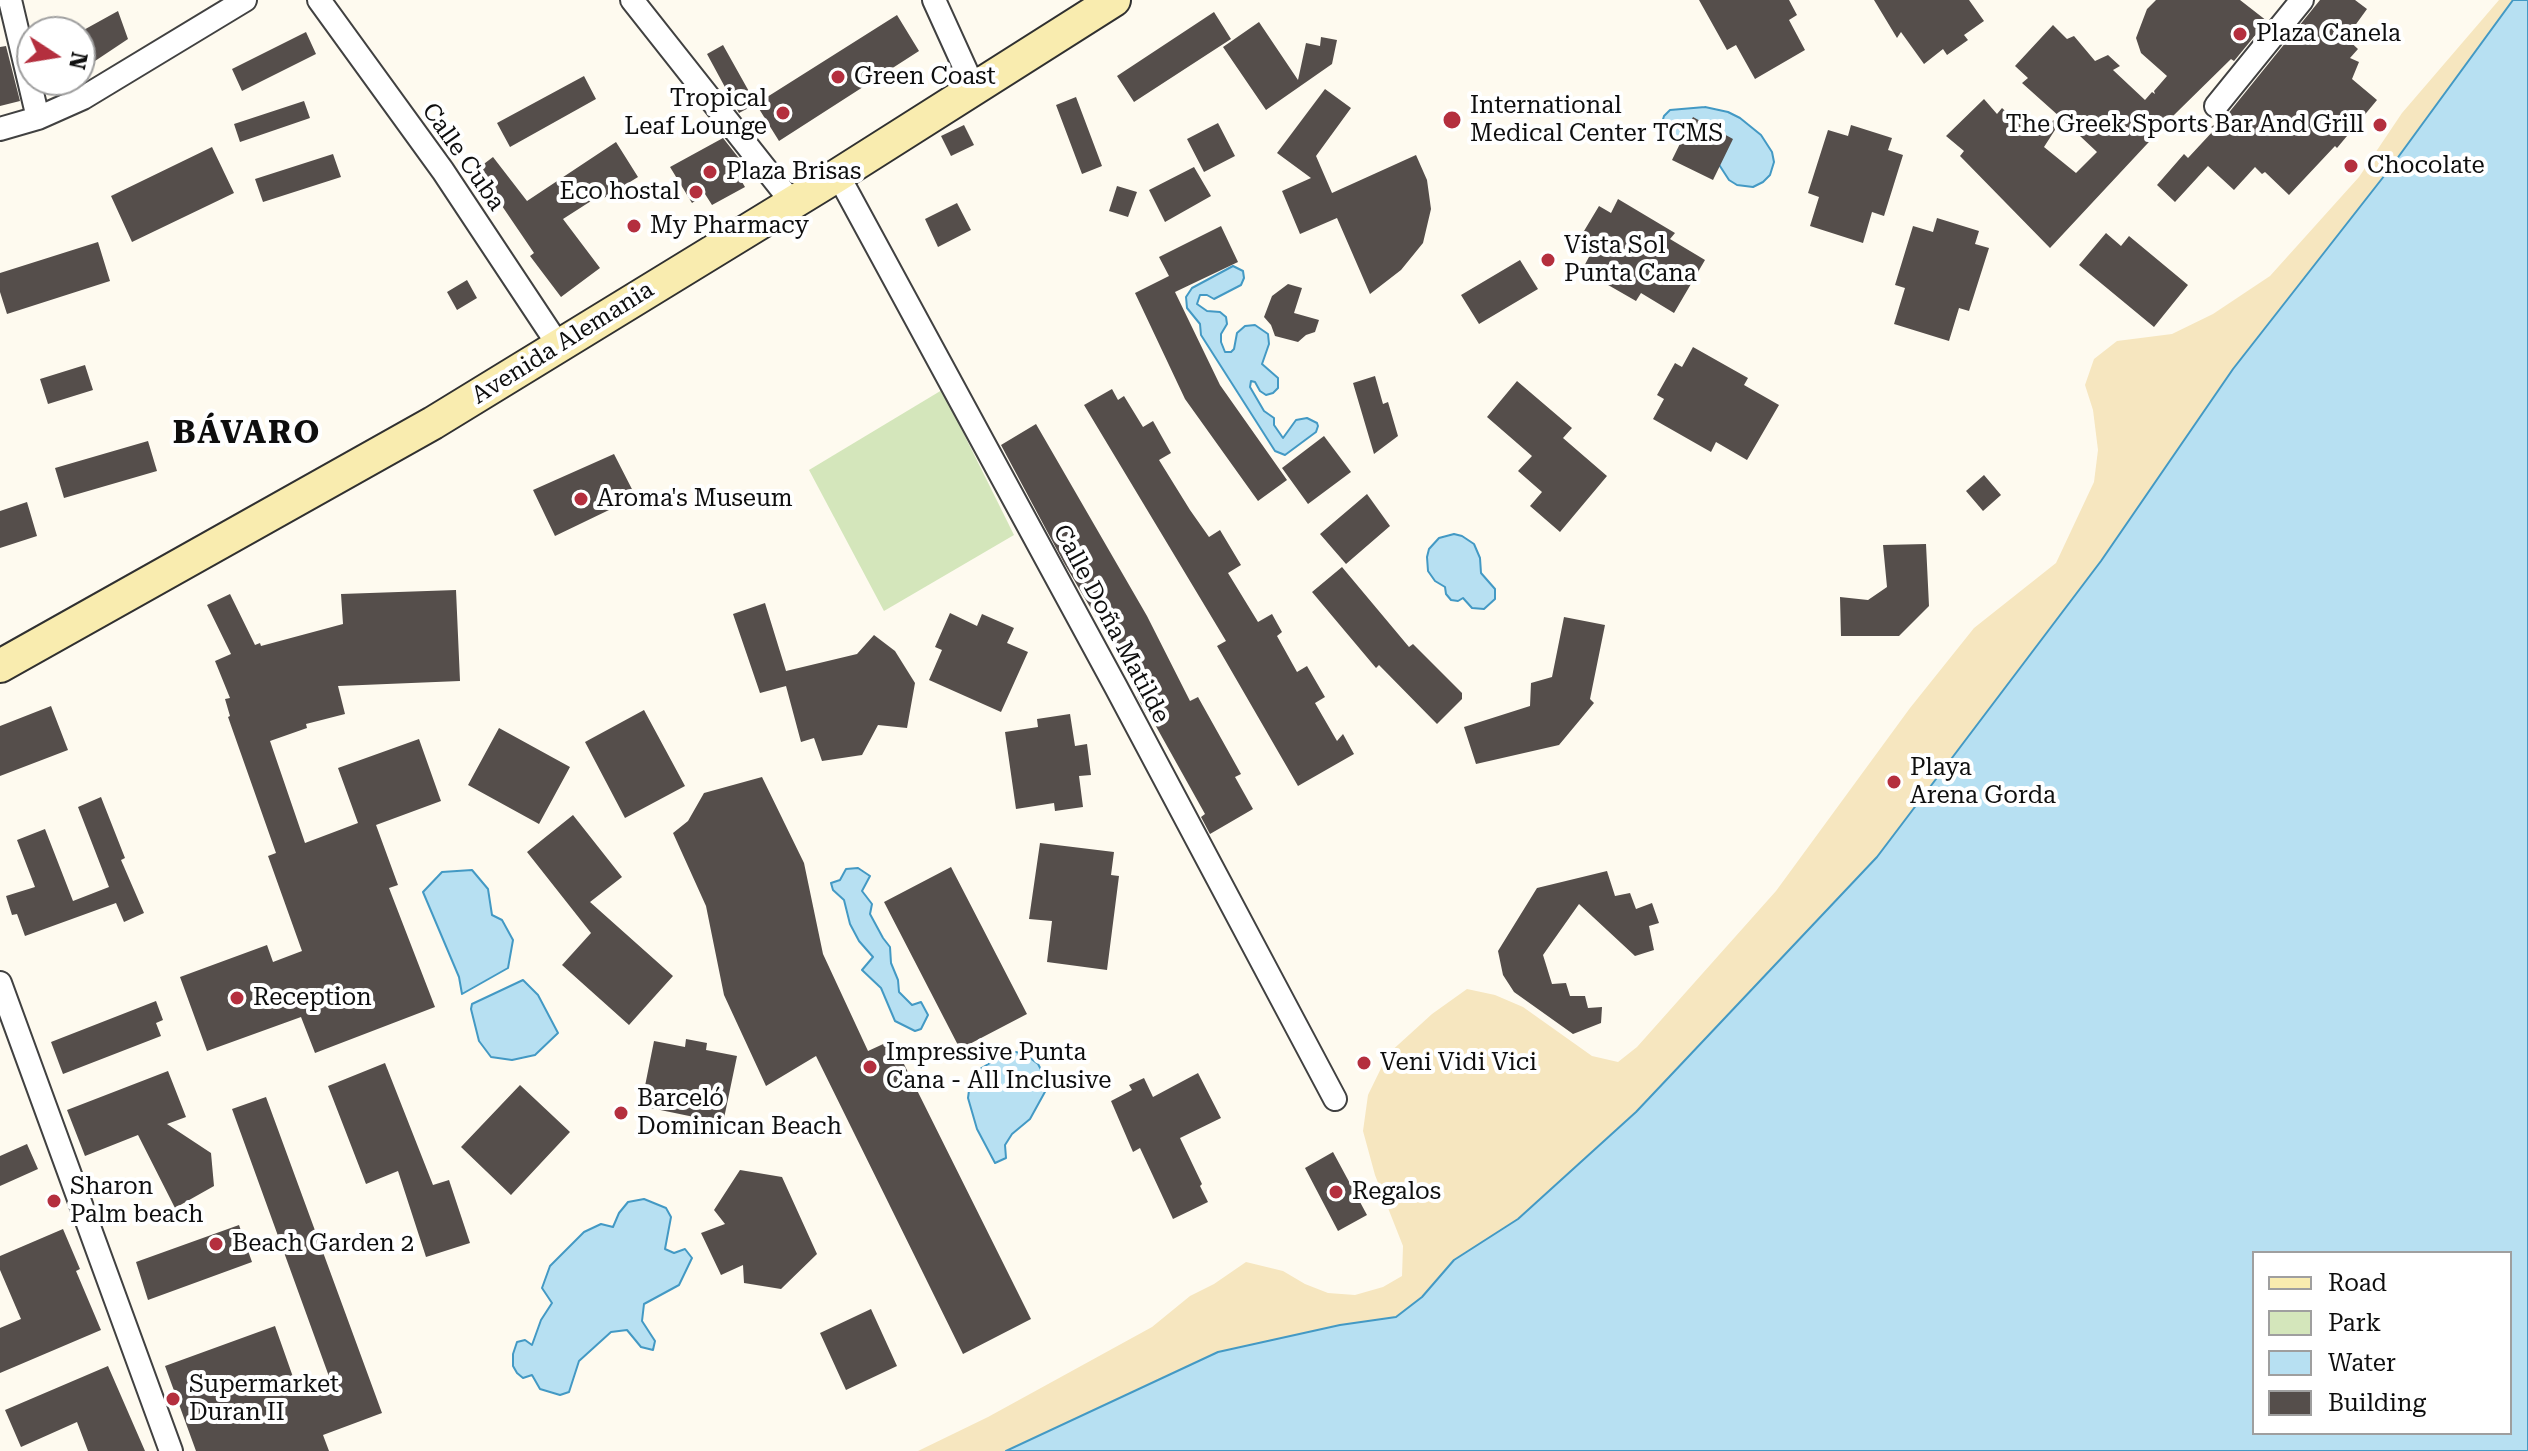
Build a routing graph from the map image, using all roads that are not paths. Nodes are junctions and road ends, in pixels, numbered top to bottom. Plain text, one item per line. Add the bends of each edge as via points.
1 (10, 0) edge
2 (245, 0) edge
3 (319, 0) edge
4 (632, 0) edge
5 (934, 0) edge
6 (1114, 0) edge
7 (2302, 0) edge
8 (974, 88) junction
9 (2216, 106) dead end
10 (38, 118) junction
11 (0, 129) edge
12 (838, 175) junction
13 (791, 201) junction
14 (559, 346) junction
15 (0, 666) edge
16 (0, 983) edge
17 (1335, 1099) dead end
18 (171, 1451) edge

1 - 10 street
2 - 10 street via 83,98
3 - 14 street, Calle Cuba via 443,171
4 - 13 street
5 - 8 street
6 - 8 street, Avenida Alemania
7 - 9 street
8 - 12 street, Avenida Alemania
10 - 11 street
12 - 13 street, Avenida Alemania
12 - 17 street, Calle Doña Matilde
13 - 14 street, Avenida Alemania
14 - 15 street, Avenida Alemania via 433,423
16 - 18 street

